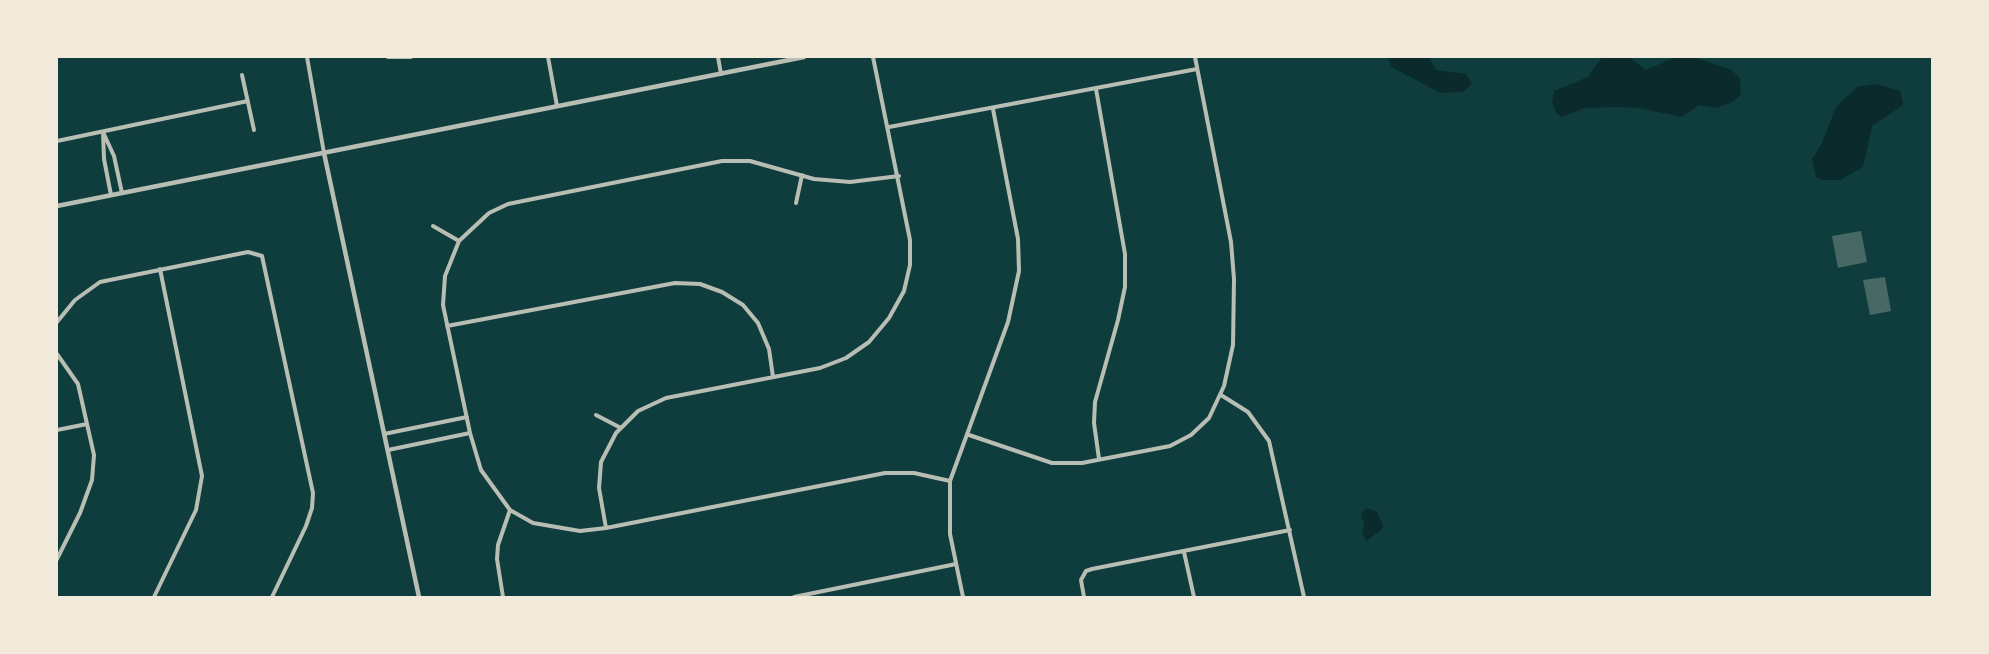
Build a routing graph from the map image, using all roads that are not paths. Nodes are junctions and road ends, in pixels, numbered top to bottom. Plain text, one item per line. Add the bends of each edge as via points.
1 (307, 57) edge
2 (411, 57) edge
3 (548, 57) edge
4 (718, 57) edge
5 (804, 57) edge
6 (873, 57) edge
7 (1195, 57) edge
8 (388, 58) edge
9 (1197, 69) junction
10 (242, 75) dead end
11 (722, 75) junction
12 (1096, 89) junction
13 (248, 101) junction
14 (557, 107) junction
15 (993, 109) junction
16 (889, 128) junction
17 (254, 130) dead end
18 (103, 132) junction
19 (57, 141) edge
20 (324, 153) junction
21 (802, 176) junction
22 (899, 176) junction
23 (122, 193) junction
24 (111, 195) junction
25 (796, 204) dead end
26 (57, 206) edge
27 (433, 226) dead end
28 (459, 241) junction
29 (160, 269) junction
30 (57, 322) edge
31 (447, 326) junction
32 (57, 354) edge
33 (773, 377) junction
34 (1221, 395) junction
35 (596, 415) dead end
36 (467, 417) junction
37 (87, 424) junction
38 (621, 428) junction
39 (57, 430) edge
40 (470, 433) junction
41 (384, 434) junction
42 (969, 435) junction
43 (388, 450) junction
44 (1099, 459) junction
45 (950, 481) junction
46 (510, 510) junction
47 (606, 528) junction
48 (1290, 530) junction
49 (1184, 552) junction
50 (57, 559) edge
51 (956, 564) junction
52 (154, 597) edge
53 (272, 597) edge
54 (419, 597) edge
55 (503, 597) edge
56 (794, 597) edge
57 (963, 597) edge
58 (1084, 597) edge
59 (1194, 597) edge
60 (1304, 597) edge

1 - 20 street
2 - 8 street
3 - 14 street
4 - 11 street
5 - 11 street
6 - 16 street
7 - 9 street
9 - 12 street
9 - 34 street via 1231,242 1234,279 1233,345
10 - 13 street
11 - 14 street
12 - 15 street
12 - 44 street via 1125,265 1118,320 1095,402
13 - 17 street
13 - 18 street
14 - 20 street
15 - 16 street
15 - 42 street via 1018,239 1019,271 1008,321
16 - 22 street
18 - 19 street
18 - 23 street via 114,156
18 - 24 street
20 - 23 street
20 - 41 street
21 - 22 street via 850,182
21 - 25 street
21 - 28 street via 750,161 722,161 508,204 489,213
22 - 33 street via 910,240 910,265 904,291 889,318 869,342 846,358 820,368
23 - 24 street
24 - 26 street
27 - 28 street
28 - 31 street via 447,268 443,291
29 - 30 street via 100,282 75,300
29 - 52 street via 199,457 201,486 196,510
29 - 53 street via 251,251 265,261 313,493 306,526
31 - 33 street via 675,283 700,284 743,305 758,323
31 - 36 street
32 - 37 street via 78,384
33 - 38 street via 666,398 638,411
34 - 44 street via 1209,418 1191,435 1170,446
34 - 48 street via 1248,412 1269,441
35 - 38 street
36 - 40 street
36 - 41 street
37 - 39 street
37 - 50 street via 94,455 92,480
38 - 47 street via 601,462 599,488
40 - 43 street
40 - 46 street via 481,470
41 - 43 street
42 - 44 street via 1052,463 1082,464
42 - 45 street
43 - 54 street
45 - 47 street via 914,473 885,473
45 - 51 street via 949,522
46 - 47 street via 533,523 558,529
46 - 55 street via 498,545
48 - 49 street
48 - 60 street
49 - 58 street via 1092,569 1083,575
49 - 59 street
51 - 56 street
51 - 57 street

